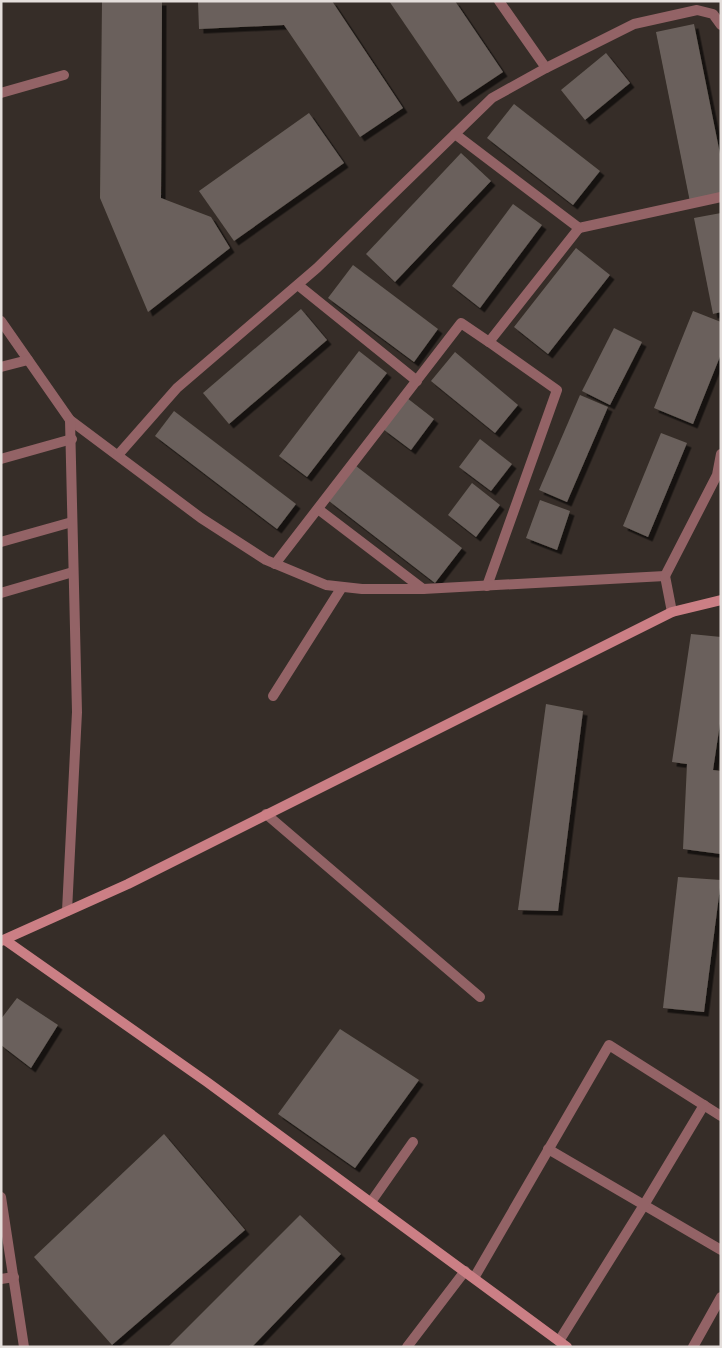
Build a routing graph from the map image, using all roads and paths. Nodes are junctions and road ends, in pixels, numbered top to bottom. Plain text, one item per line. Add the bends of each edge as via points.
1 (499, 1) edge
2 (721, 25) edge
3 (546, 68) junction
4 (64, 75) dead end
5 (1, 93) edge
6 (455, 134) junction
7 (721, 198) edge
8 (579, 228) junction
9 (298, 285) junction
10 (1, 321) edge
11 (489, 342) junction
12 (28, 360) junction
13 (1, 367) edge
14 (416, 381) junction
15 (70, 420) junction
16 (72, 439) junction
17 (721, 454) edge
18 (118, 455) junction
19 (1, 459) edge
20 (719, 474) edge
21 (318, 508) junction
22 (72, 522) junction
23 (1, 542) edge
24 (275, 564) junction
25 (73, 572) junction
26 (665, 576) junction
27 (487, 586) junction
28 (342, 587) junction
29 (423, 589) junction
30 (1, 593) edge
31 (721, 600) edge
32 (672, 612) junction
33 (273, 696) dead end
34 (266, 814) junction
35 (67, 911) junction
36 (3, 940) edge
37 (480, 997) dead end
38 (704, 1105) junction
39 (721, 1116) edge
40 (413, 1142) dead end
41 (548, 1149) junction
42 (1, 1197) edge
43 (371, 1202) junction
44 (644, 1205) junction
45 (721, 1250) edge
46 (465, 1271) junction
47 (14, 1277) junction
48 (474, 1278) junction
49 (1, 1279) edge
50 (721, 1298) edge
51 (563, 1344) edge
52 (24, 1347) edge
53 (407, 1347) edge
54 (693, 1347) edge

1 - 3 street
2 - 3 street via 713,14 697,10 634,24
3 - 6 street via 492,98
4 - 5 street
6 - 8 street
6 - 9 street
7 - 8 street
8 - 11 street
9 - 14 street
9 - 18 street via 177,388
10 - 12 street
11 - 14 street via 461,323
11 - 27 street via 557,390
12 - 13 street
12 - 15 street
14 - 21 street
15 - 16 street
15 - 18 street
16 - 19 street
16 - 22 street
17 - 20 street
18 - 24 street via 201,518
20 - 26 street
21 - 24 street
21 - 29 street
22 - 23 street
22 - 25 street
24 - 28 street via 326,585
25 - 30 street
25 - 35 street via 76,712
26 - 27 street
26 - 32 street
27 - 29 street
28 - 29 street
28 - 33 street
31 - 32 street
32 - 34 street
34 - 35 street
34 - 37 street
35 - 36 street
36 - 43 street via 207,1082
38 - 39 street
38 - 41 street via 609,1044
38 - 44 street
40 - 43 street
41 - 44 street
41 - 48 street
42 - 47 street
43 - 46 street
44 - 45 street
44 - 51 street
46 - 48 street
46 - 53 street
47 - 49 street
47 - 52 street
48 - 51 street
50 - 54 street

